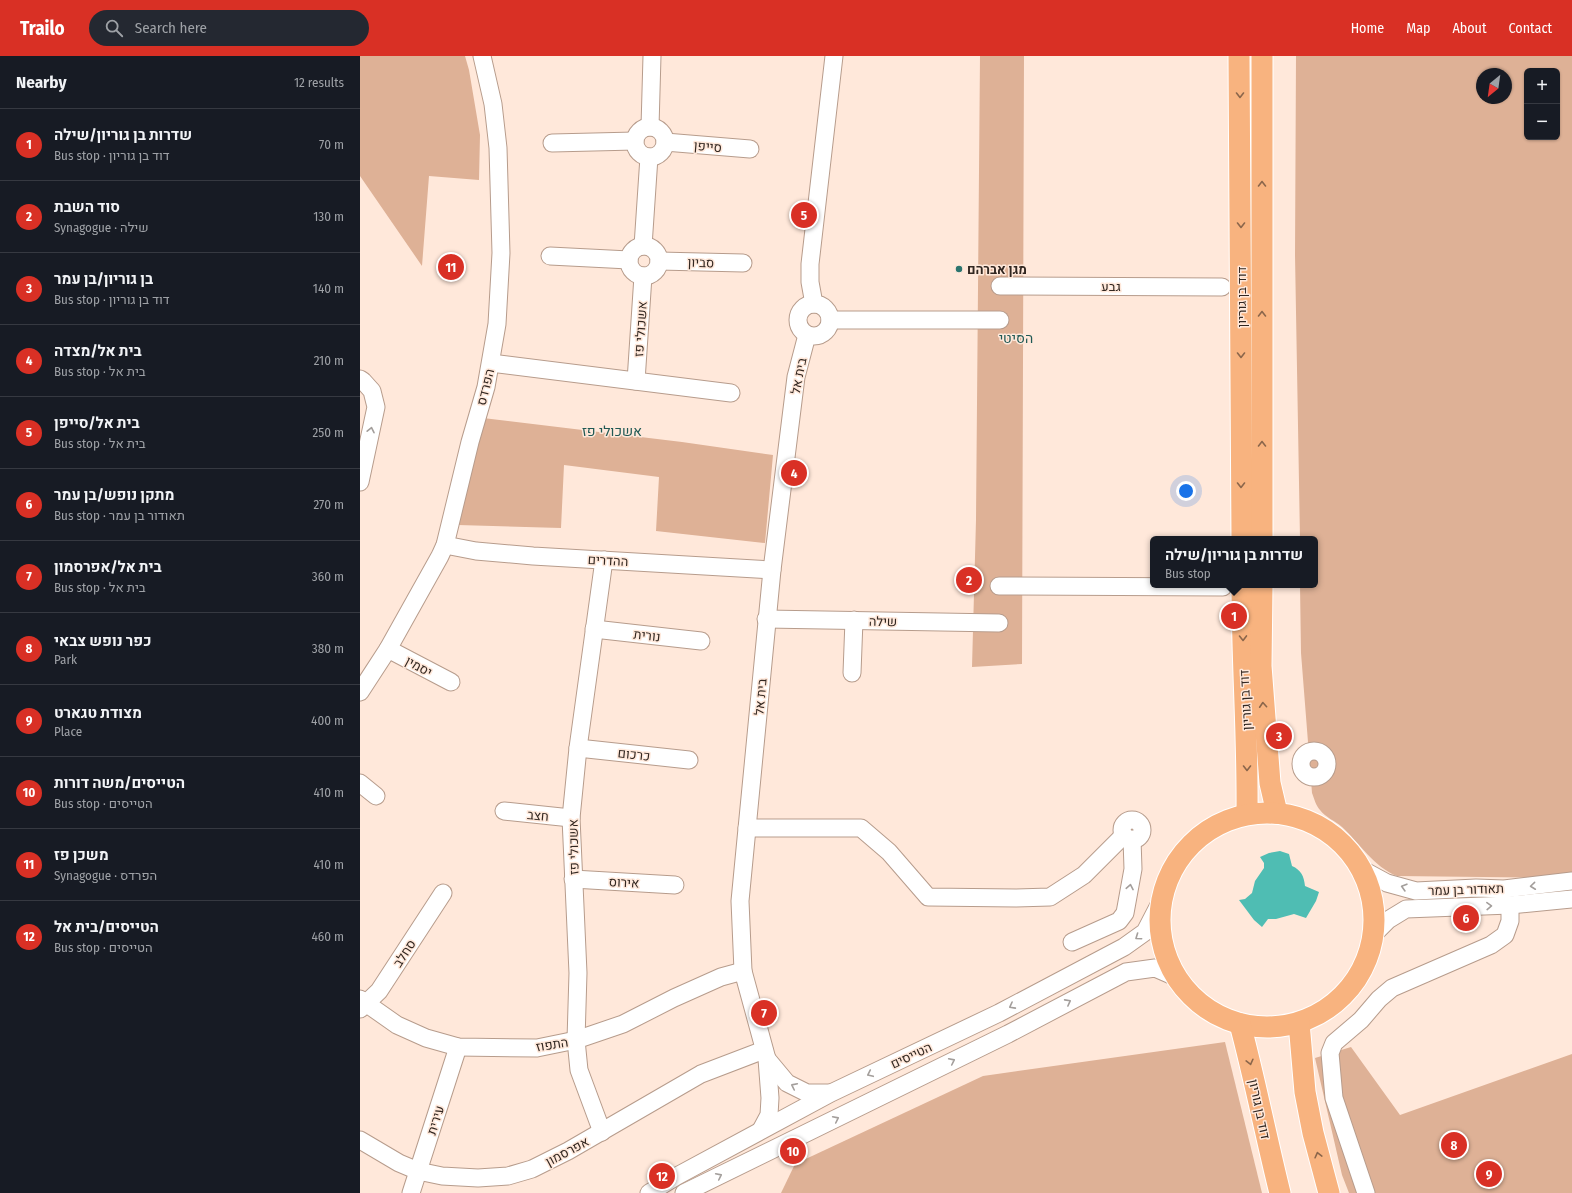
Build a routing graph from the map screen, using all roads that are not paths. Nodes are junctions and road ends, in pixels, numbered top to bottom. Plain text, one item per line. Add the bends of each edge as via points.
1 (482, 56) edge
2 (652, 56) edge
3 (834, 56) edge
4 (1239, 56) edge
5 (1262, 56) edge
6 (650, 127) junction
7 (635, 141) junction
8 (665, 142) junction
9 (552, 143) dead end
10 (750, 150) dead end
11 (649, 157) junction
12 (644, 246) junction
13 (550, 256) dead end
14 (629, 260) junction
15 (659, 261) junction
16 (744, 263) dead end
17 (643, 276) junction
18 (1000, 286) dead end
19 (1222, 287) dead end
20 (814, 304) junction
21 (830, 320) junction
22 (1000, 320) dead end
23 (808, 335) junction
24 (491, 363) junction
25 (360, 380) edge
26 (636, 381) junction
27 (732, 393) dead end
28 (360, 482) edge
29 (1242, 536) edge
30 (1262, 536) edge
31 (445, 545) junction
32 (604, 560) junction
33 (772, 570) junction
34 (999, 586) dead end
35 (1150, 586) edge
36 (1232, 588) edge
37 (1262, 588) edge
38 (766, 619) junction
39 (854, 620) junction
40 (999, 623) dead end
41 (594, 629) junction
42 (701, 641) dead end
43 (388, 649) junction
44 (852, 673) dead end
45 (451, 682) dead end
46 (360, 692) edge
47 (578, 748) junction
48 (689, 760) dead end
49 (360, 783) edge
50 (376, 796) dead end
51 (504, 811) dead end
52 (1277, 813) junction
53 (1247, 814) junction
54 (571, 818) junction
55 (747, 828) junction
56 (1363, 870) junction
57 (574, 879) junction
58 (1572, 881) edge
59 (675, 885) dead end
60 (443, 893) dead end
61 (1572, 899) edge
62 (1159, 905) junction
63 (1510, 905) junction
64 (1375, 933) junction
65 (1091, 935) junction
66 (1072, 942) dead end
67 (1102, 959) junction
68 (742, 971) junction
69 (1178, 978) junction
70 (362, 1004) edge
71 (1299, 1023) junction
72 (1240, 1024) junction
73 (576, 1040) junction
74 (458, 1047) junction
75 (766, 1055) junction
76 (830, 1093) junction
77 (761, 1130) junction
78 (602, 1132) junction
79 (360, 1140) edge
80 (418, 1171) junction
81 (411, 1193) edge
82 (649, 1193) edge
83 (684, 1193) edge
84 (1280, 1193) edge
85 (1329, 1193) edge
86 (1366, 1193) edge

1 - 24 street, הפרדס via 493,104 498,148 501,238 497,324
2 - 6 street
3 - 20 street via 810,264
4 -> 29 main road, דוד בן גוריון
30 -> 5 main road, דוד בן גוריון
6 - 7 street via 642,129
6 - 8 street via 663,133
7 - 9 street
7 - 11 street via 640,154
8 - 10 street, סייפן
8 - 11 street via 662,151 654,157
11 - 12 street
12 - 14 street via 632,252
12 - 15 street via 656,252
13 - 14 street
14 - 17 street via 634,273
15 - 16 street, סביון
15 - 17 street via 653,274
17 - 26 street, אשכולי פז
18 - 19 street, גבע
20 - 21 street via 819,304 827,310
20 - 23 street via 803,307 798,317 799,327
21 - 22 street
21 - 23 street via 822,333
23 - 33 street, בית אל via 796,377
24 - 26 street
24 - 31 street, הפרדס
28 -> 25 street via 376,408 372,391
26 - 27 street
31 - 32 street, ההדרים via 490,552
31 - 43 street, הפרדס
32 - 33 street, ההדרים
32 - 41 street, אשכולי פז
33 - 38 street, בית אל
34 - 35 street
36 -> 53 main road, דוד בן גוריון via 1243,676 1248,764
52 -> 37 main road, דוד בן גוריון via 1270,783 1261,666
38 - 39 street, שילה
38 - 55 street, בית אל
39 - 40 street, שילה
39 - 44 street
41 - 42 street, נורית
41 - 47 street, אשכולי פז
43 - 45 street, יסמין
43 - 46 street, הפרדס
47 - 48 street, כרכום
47 - 54 street, אשכולי פז
49 - 50 street
51 - 54 street, חצב
52 - 53 main road
52 - 56 main road via 1298,817 1330,833 1352,853
53 - 62 main road via 1216,825 1184,851 1173,868
54 - 57 street, אשכולי פז
65 -> 55 street via 1118,921 1125,912 1133,869 1128,837 1084,875 1050,897 928,897 889,852 861,828
55 - 68 street, בית אל via 740,901
58 -> 56 street, תאודור בן עמר via 1504,889 1416,891 1387,882
56 - 64 main road via 1375,912
57 - 59 street, אירוס
57 - 73 street, אשכולי פז via 578,973
60 - 70 street, סחלב via 379,991
61 - 63 street, תאודור בן עמר
62 -> 67 street, הטייסים via 1145,932
62 - 69 main road via 1160,937
64 -> 63 street, תאודור בן עמר via 1388,920 1406,909
63 - 86 street via 1510,921 1505,936 1392,988 1334,1043 1330,1053 1334,1098
64 - 71 main road via 1362,972 1351,989 1336,1004 1319,1015
65 - 66 street
65 - 67 street
67 -> 76 street, הטייסים via 999,1013
68 - 73 street, התפוז via 721,977 623,1024
68 - 75 street, בית אל
69 - 72 main road via 1197,1002 1216,1014
83 -> 69 street, הטייסים via 1008,1034 1126,972 1155,968
70 - 74 street, התפוז via 397,1025 426,1038
71 - 72 main road via 1278,1027
85 -> 71 main road via 1305,1092
72 -> 84 main road, דוד בן גוריון
73 - 74 street, התפוז via 537,1048
73 - 78 street, אשכולי פז via 579,1070
74 - 80 street, עירית
76 -> 75 street, בית אל via 807,1093 787,1083
75 - 77 street, בית אל via 770,1104 769,1115
75 - 78 street, אפרסמון via 701,1074
76 - 77 street, הטייסים
77 - 82 street, הטייסים
78 - 80 street, אפרסמון via 532,1169 508,1176 442,1176
79 - 80 street, אפרסמון
80 - 81 street, עירית

